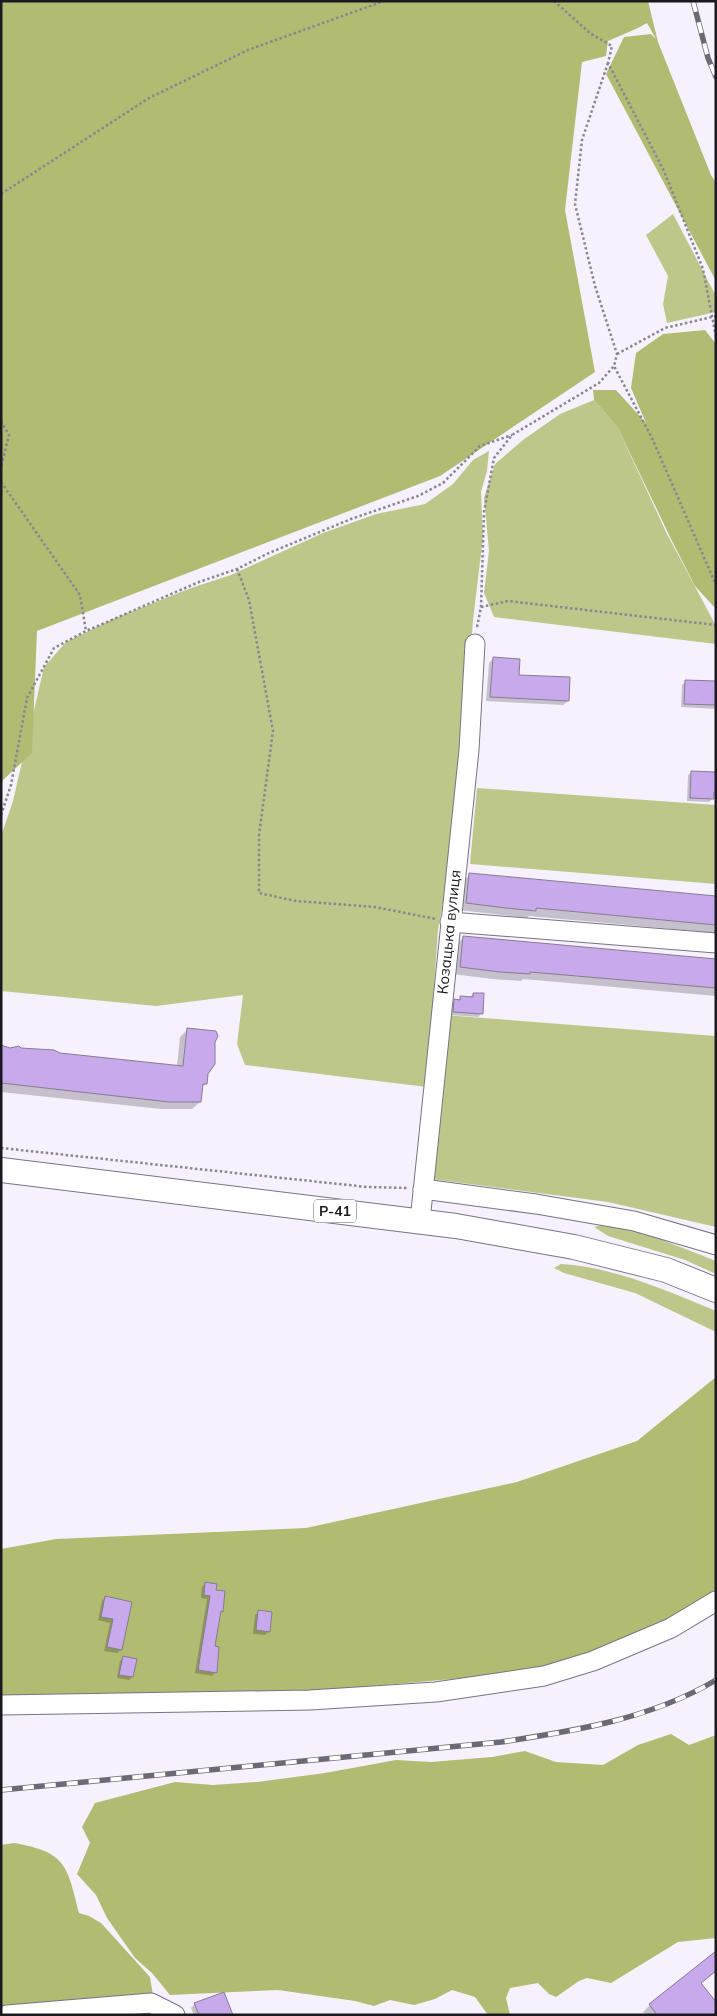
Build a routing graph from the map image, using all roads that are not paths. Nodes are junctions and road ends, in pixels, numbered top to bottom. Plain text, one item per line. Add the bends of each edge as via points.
1 (475, 644) road end
2 (450, 922) junction
3 (716, 943) edge
4 (1, 1170) edge
5 (422, 1189) junction
6 (420, 1221) junction
7 (716, 1245) edge
8 (716, 1290) edge
9 (716, 1601) edge
10 (1, 1706) edge
11 (7, 2015) edge
12 (175, 2015) edge

1 - 2 street, Козацька вулиця via 469,750
2 - 3 street
2 - 5 street, Козацька вулиця
4 - 6 main road, Р-41
5 - 6 street, Козацька вулиця
5 - 7 street via 634,1221
6 - 8 main road, Р-41 via 574,1247 666,1270
9 - 10 street via 672,1628 593,1661 544,1676 436,1692 310,1700
11 - 12 street via 151,2003

